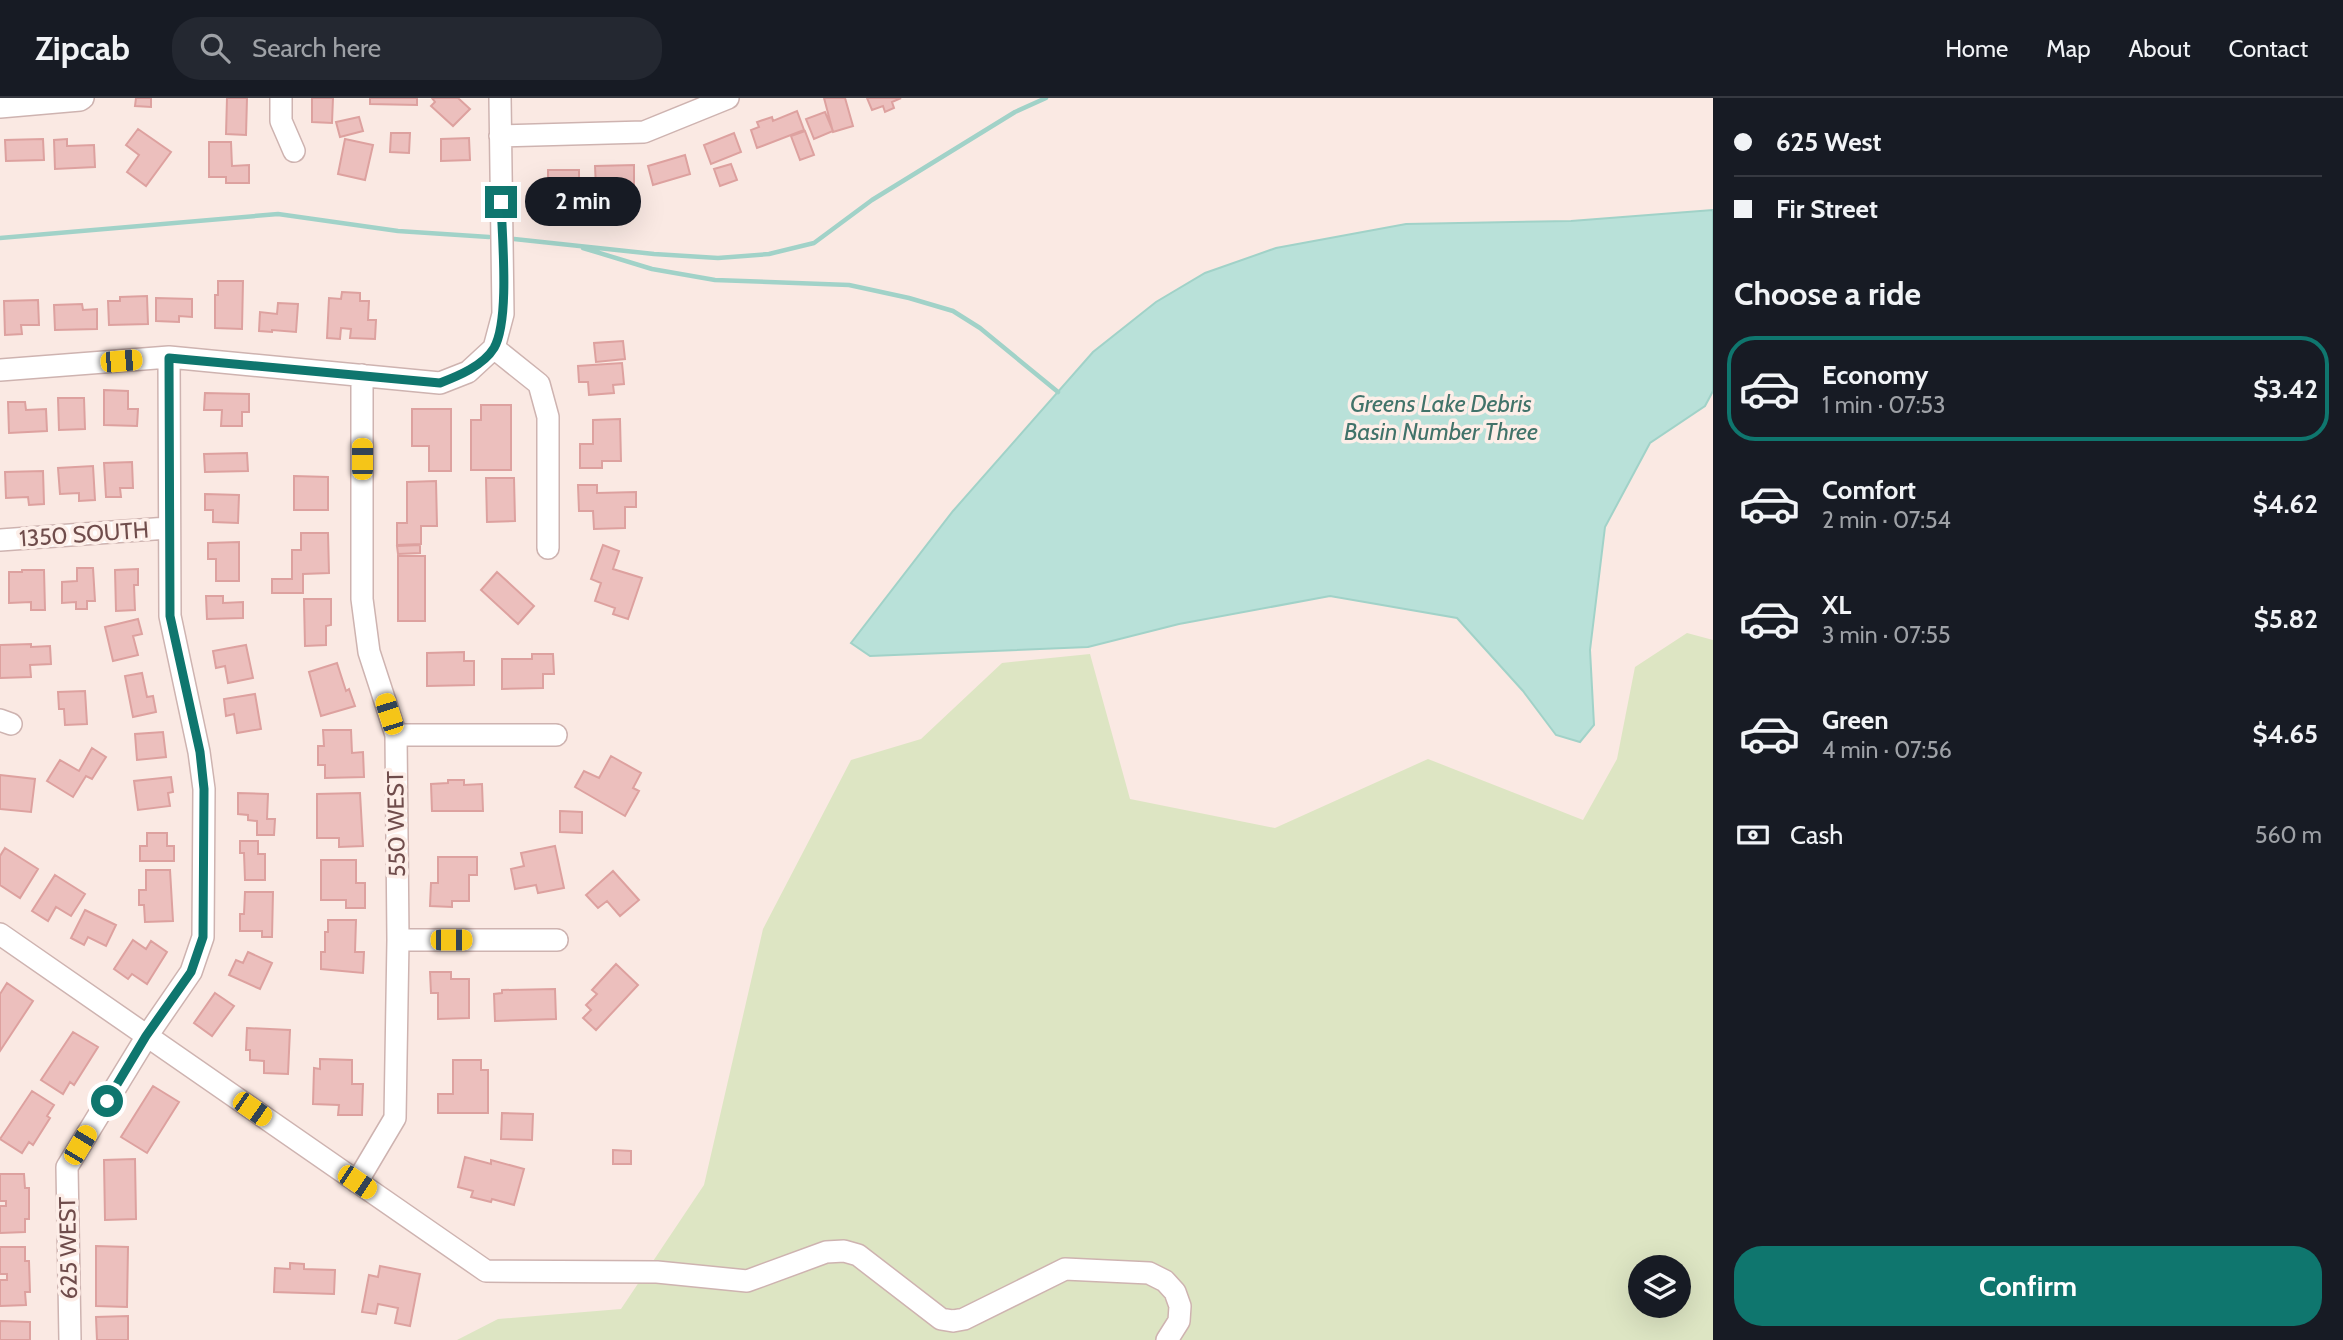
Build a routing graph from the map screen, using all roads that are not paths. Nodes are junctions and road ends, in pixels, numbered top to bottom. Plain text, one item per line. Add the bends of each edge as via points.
1 (281, 98) edge
2 (500, 98) edge
3 (728, 98) edge
4 (82, 99) edge
5 (0, 107) edge
6 (500, 136) junction
7 (294, 151) dead end
8 (494, 348) junction
9 (169, 358) junction
10 (0, 370) edge
11 (362, 375) junction
12 (168, 528) junction
13 (0, 540) edge
14 (548, 548) dead end
15 (396, 735) junction
16 (556, 735) dead end
17 (0, 934) edge
18 (398, 940) junction
19 (556, 940) dead end
20 (146, 1036) junction
21 (357, 1182) junction
22 (70, 1340) edge
23 (1167, 1340) edge

1 - 7 street via 281,121
2 - 6 street
3 - 6 street via 644,132
4 - 5 street
6 - 8 street via 503,314
8 - 11 street via 468,372 440,383
8 - 14 street via 539,384 548,418
9 - 10 street
9 - 11 street
9 - 12 street, 625 WEST
11 - 15 street, 550 WEST via 362,599 369,652
12 - 13 street, 1350 SOUTH
12 - 20 street, 625 WEST via 170,616 204,789 203,937 191,972
15 - 16 street
15 - 18 street, 550 WEST
17 - 20 street
18 - 19 street
18 - 21 street, 550 WEST via 395,1118
20 - 21 street
20 - 22 street, 625 WEST via 67,1167
21 - 23 street via 486,1271 657,1272 747,1280 826,1252 844,1251 859,1255 941,1319 953,1321 1065,1269 1149,1273 1175,1292 1180,1306 1179,1321

